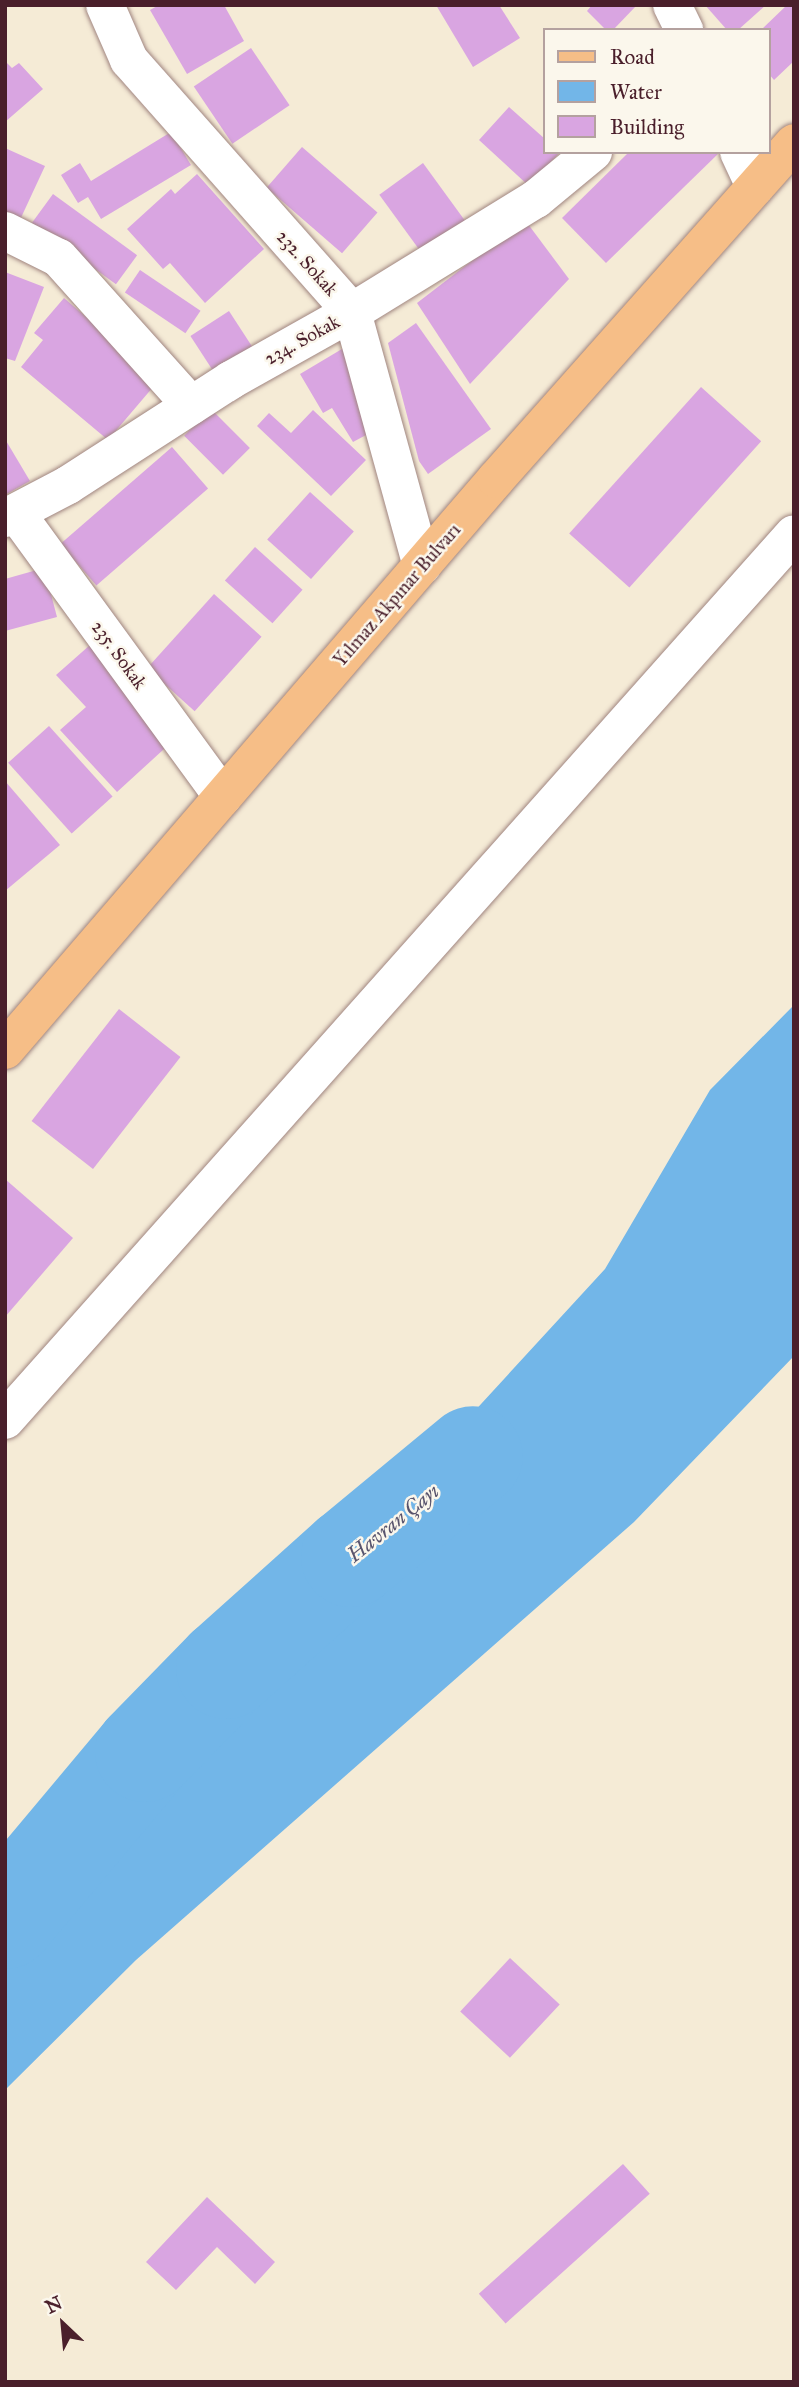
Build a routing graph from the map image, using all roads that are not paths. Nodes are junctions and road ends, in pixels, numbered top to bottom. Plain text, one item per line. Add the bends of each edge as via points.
1 (105, 5) edge
2 (672, 5) edge
3 (683, 28) edge
4 (794, 143) edge
5 (591, 154) edge
6 (740, 154) edge
7 (755, 187) junction
8 (5, 231) edge
9 (352, 313) junction
10 (191, 405) junction
11 (10, 516) edge
12 (794, 534) edge
13 (422, 566) junction
14 (223, 797) junction
15 (5, 1050) edge
16 (5, 1420) edge

1 - 9 street, 232. Sokak via 129,60
2 - 3 street
4 - 7 main road, Yılmaz Akpınar Bulvarı
5 - 9 street, 234. Sokak via 536,199
6 - 7 street
7 - 13 main road, Yılmaz Akpınar Bulvarı
8 - 10 street via 59,258
9 - 10 street, 234. Sokak
9 - 13 street, 232. Sokak
10 - 11 street, 234. Sokak via 68,485
11 - 14 street, 235. Sokak
12 - 16 street
13 - 14 main road, Yılmaz Akpınar Bulvarı
14 - 15 main road, Yılmaz Akpınar Bulvarı

